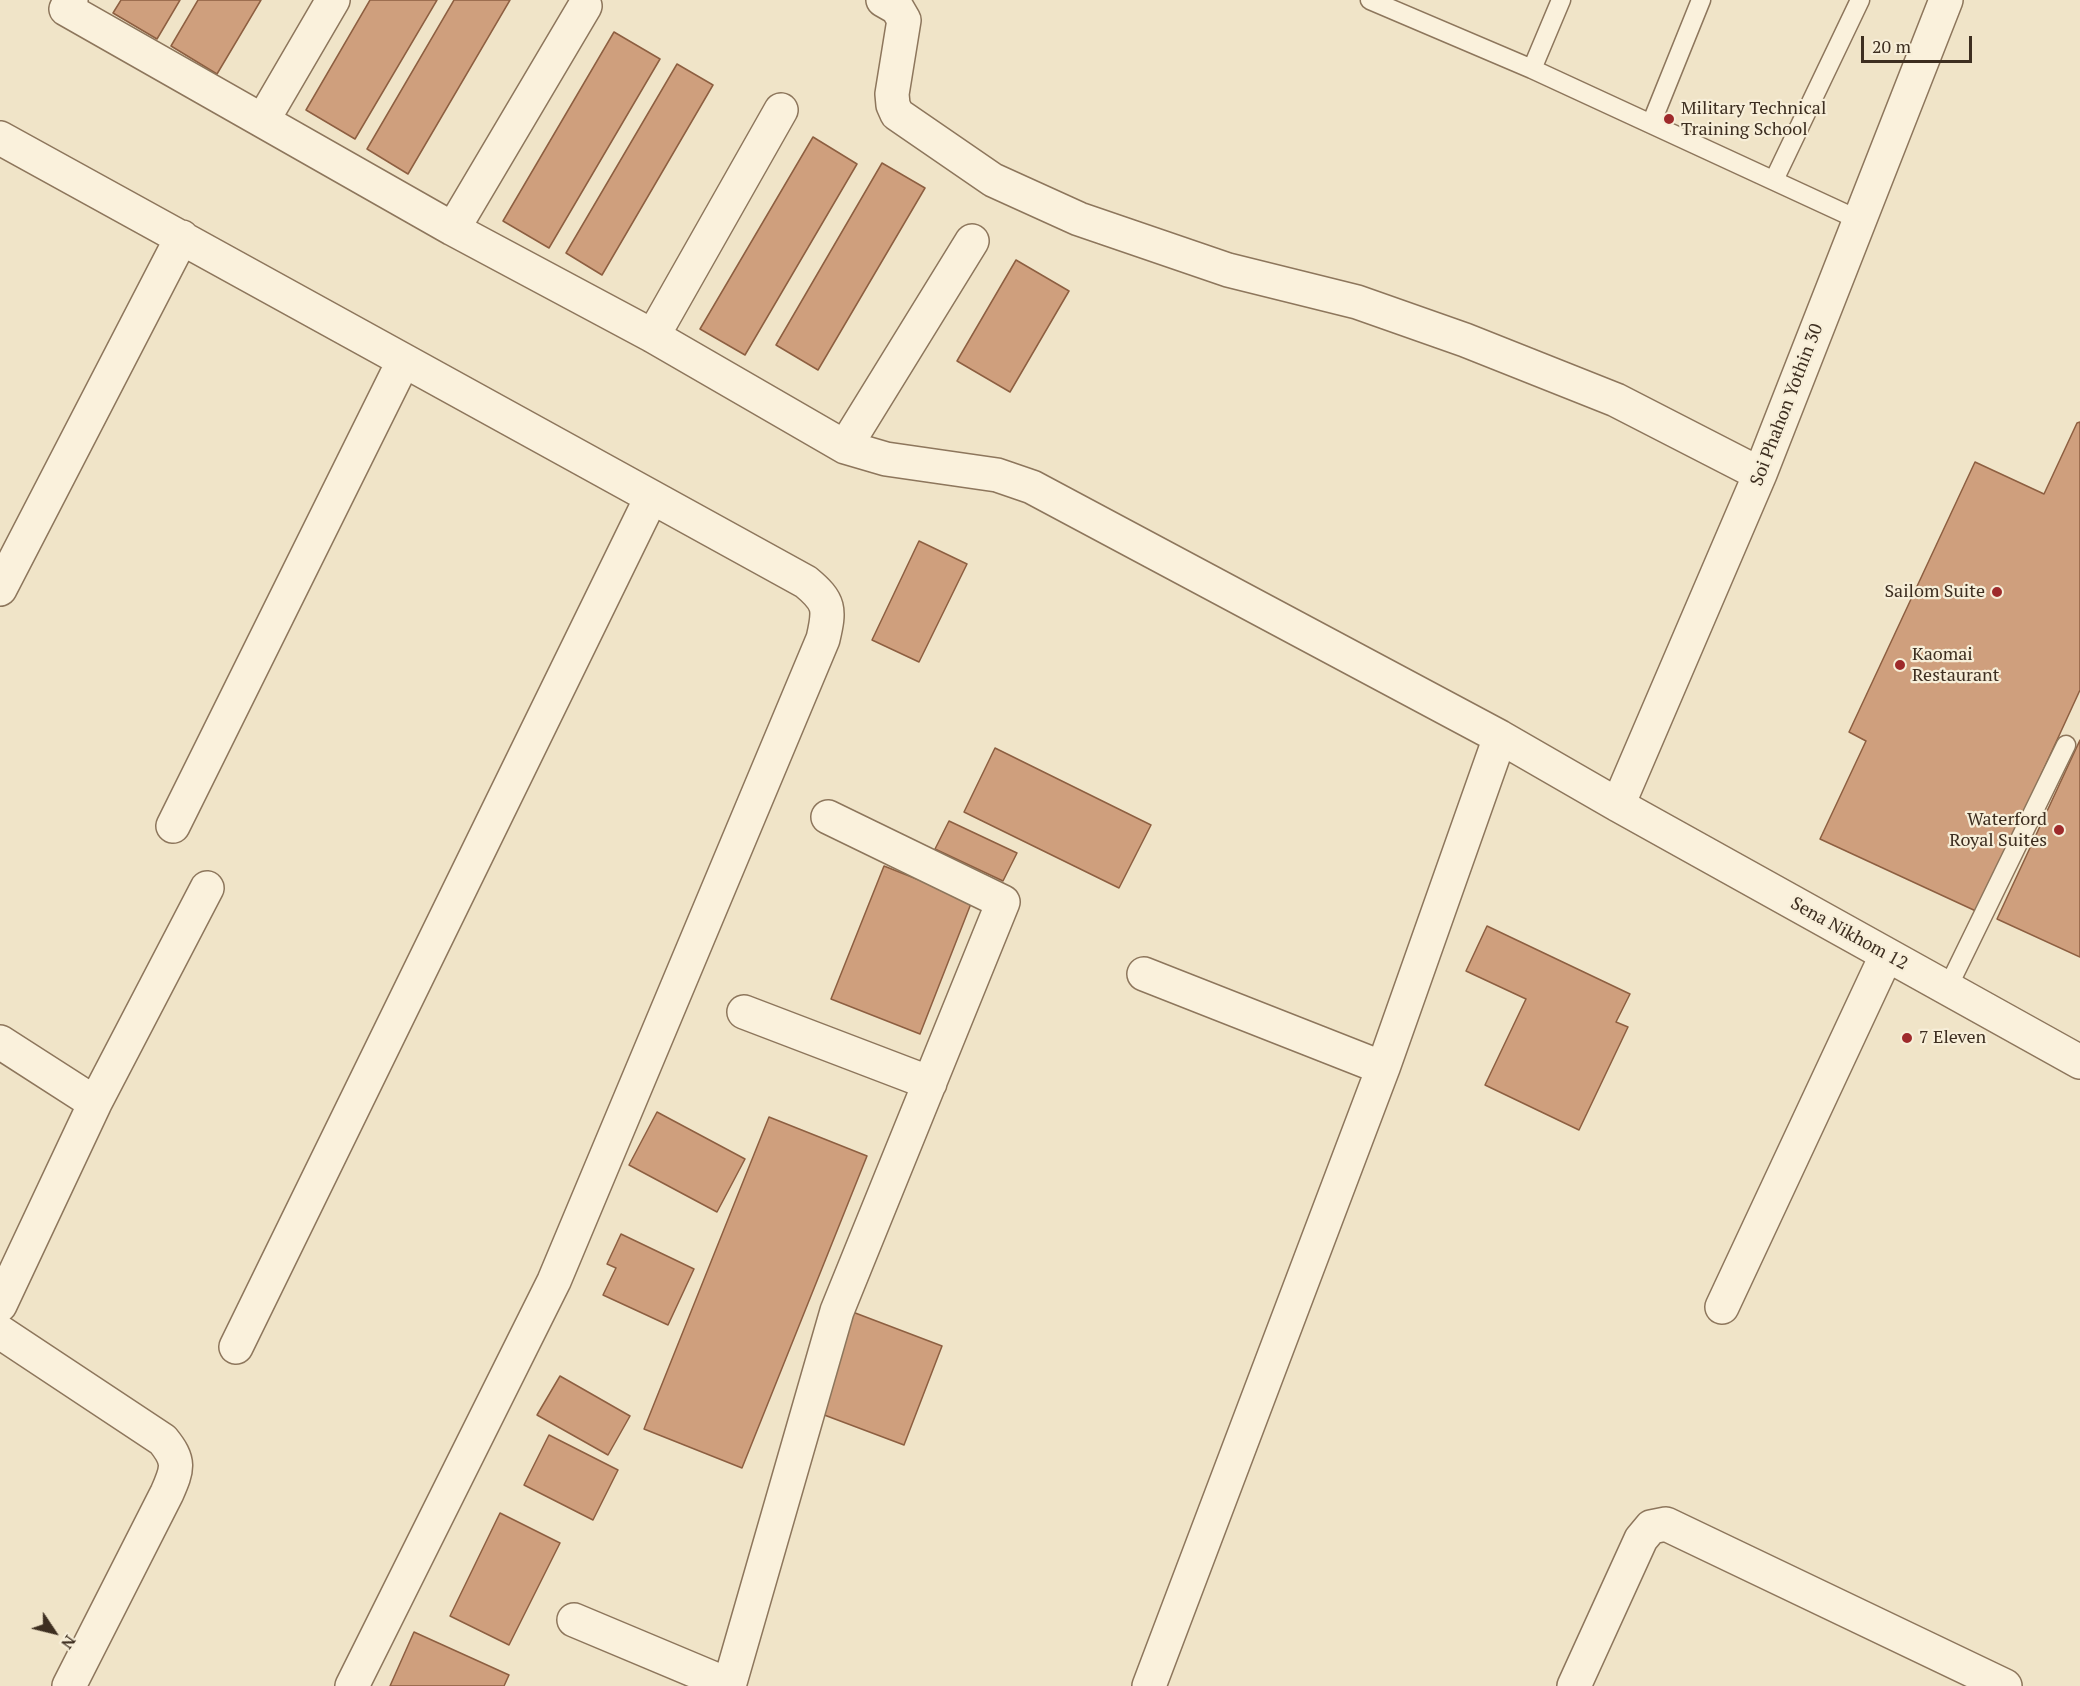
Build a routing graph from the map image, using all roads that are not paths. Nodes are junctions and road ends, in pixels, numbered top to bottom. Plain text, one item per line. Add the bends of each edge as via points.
1 (71, 0) edge
2 (333, 0) edge
3 (883, 0) edge
4 (1370, 0) edge
5 (1561, 0) edge
6 (1701, 0) edge
7 (1860, 0) edge
8 (1946, 0) edge
9 (585, 6) dead end
10 (1532, 69) junction
11 (781, 110) dead end
12 (263, 120) junction
13 (1651, 124) junction
14 (0, 138) edge
15 (1774, 180) junction
16 (1859, 220) junction
17 (453, 229) junction
18 (182, 237) junction
19 (972, 241) dead end
20 (653, 336) junction
21 (403, 362) junction
22 (846, 447) junction
23 (1760, 474) junction
24 (651, 498) junction
25 (0, 589) edge
26 (1500, 736) junction
27 (2066, 745) dead end
28 (1618, 805) junction
29 (828, 817) dead end
30 (173, 826) dead end
31 (207, 888) dead end
32 (1886, 956) junction
33 (1144, 974) dead end
34 (1947, 989) junction
35 (744, 1012) dead end
36 (0, 1042) edge
37 (2080, 1062) edge
38 (1383, 1068) junction
39 (930, 1083) junction
40 (95, 1103) junction
41 (0, 1305) edge
42 (1722, 1307) dead end
43 (0, 1332) edge
44 (236, 1347) dead end
45 (574, 1620) dead end
46 (69, 1686) edge
47 (352, 1686) edge
48 (729, 1686) edge
49 (1149, 1686) edge
50 (1574, 1686) edge
51 (2005, 1686) edge

1 - 12 street, Sena Nikhom 12 via 66,9
2 - 12 street
3 - 23 street via 897,8 904,20 892,94 897,114 993,180 1079,219 1218,267 1357,302 1465,340 1616,400
4 - 10 lane
5 - 10 lane
6 - 13 lane
7 - 15 lane
8 - 16 street, Soi Phahon Yothin 30
9 - 17 street
10 - 13 lane
11 - 20 street
12 - 17 street, Sena Nikhom 12
13 - 15 lane
14 - 18 street
15 - 16 lane
16 - 23 street, Soi Phahon Yothin 30
17 - 20 street, Sena Nikhom 12
18 - 21 street
18 - 25 street
19 - 22 street
20 - 22 street, Sena Nikhom 12
21 - 24 street
21 - 30 street
22 - 26 street, Sena Nikhom 12 via 886,459 997,475 1032,487
23 - 28 street, Soi Phahon Yothin 30
24 - 44 street
24 - 47 street via 806,582 822,595 829,615 823,639 554,1281
26 - 28 street, Sena Nikhom 12
26 - 38 street
27 - 34 lane
28 - 32 street, Sena Nikhom 12
29 - 39 street via 1003,902
31 - 40 street
32 - 34 street, Sena Nikhom 12
32 - 42 street
33 - 38 street
34 - 37 street, Sena Nikhom 12
35 - 39 street
36 - 40 street
38 - 49 street
39 - 48 street via 837,1311
40 - 41 street
43 - 46 street via 163,1440 174,1454 175,1473 167,1493
45 - 48 street
50 - 51 street via 1641,1539 1651,1527 1666,1524

